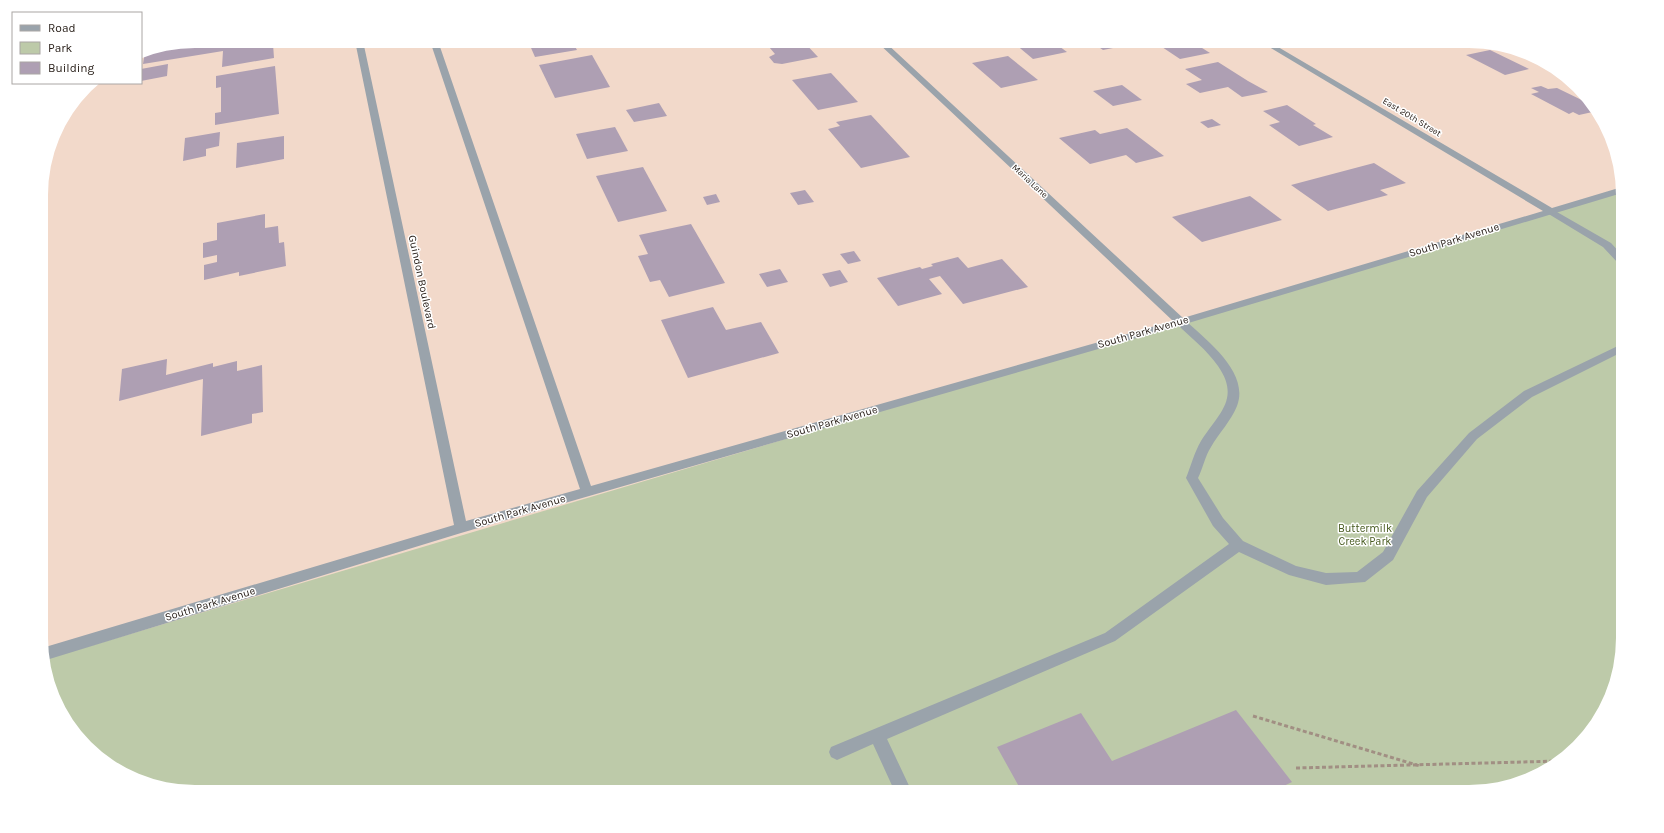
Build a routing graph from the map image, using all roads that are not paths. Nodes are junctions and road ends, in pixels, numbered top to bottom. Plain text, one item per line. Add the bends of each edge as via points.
1 (360, 48) edge
2 (436, 48) edge
3 (887, 48) edge
4 (1275, 48) edge
5 (1616, 192) edge
6 (1550, 211) junction
7 (1616, 255) edge
8 (1181, 322) junction
9 (1616, 351) edge
10 (587, 492) junction
11 (461, 528) junction
12 (1238, 544) junction
13 (49, 653) edge
14 (876, 735) junction
15 (837, 752) dead end
16 (901, 785) edge

1 - 11 street, Guindon Boulevard
2 - 10 street
3 - 8 street, Maria Lane
4 - 6 street, East 20th Street
5 - 6 street, South Park Avenue
6 - 7 street, East 20th Street via 1607,245
6 - 8 street, South Park Avenue
8 - 10 street, South Park Avenue
8 - 12 street, Maria Lane via 1222,363 1236,395 1228,414 1205,445 1192,478 1218,522
9 - 12 street via 1528,394 1473,436 1422,494 1388,556 1360,578 1326,579 1294,571
10 - 11 street, South Park Avenue
11 - 13 street, South Park Avenue
12 - 14 street via 1110,637
14 - 15 street
14 - 16 street

